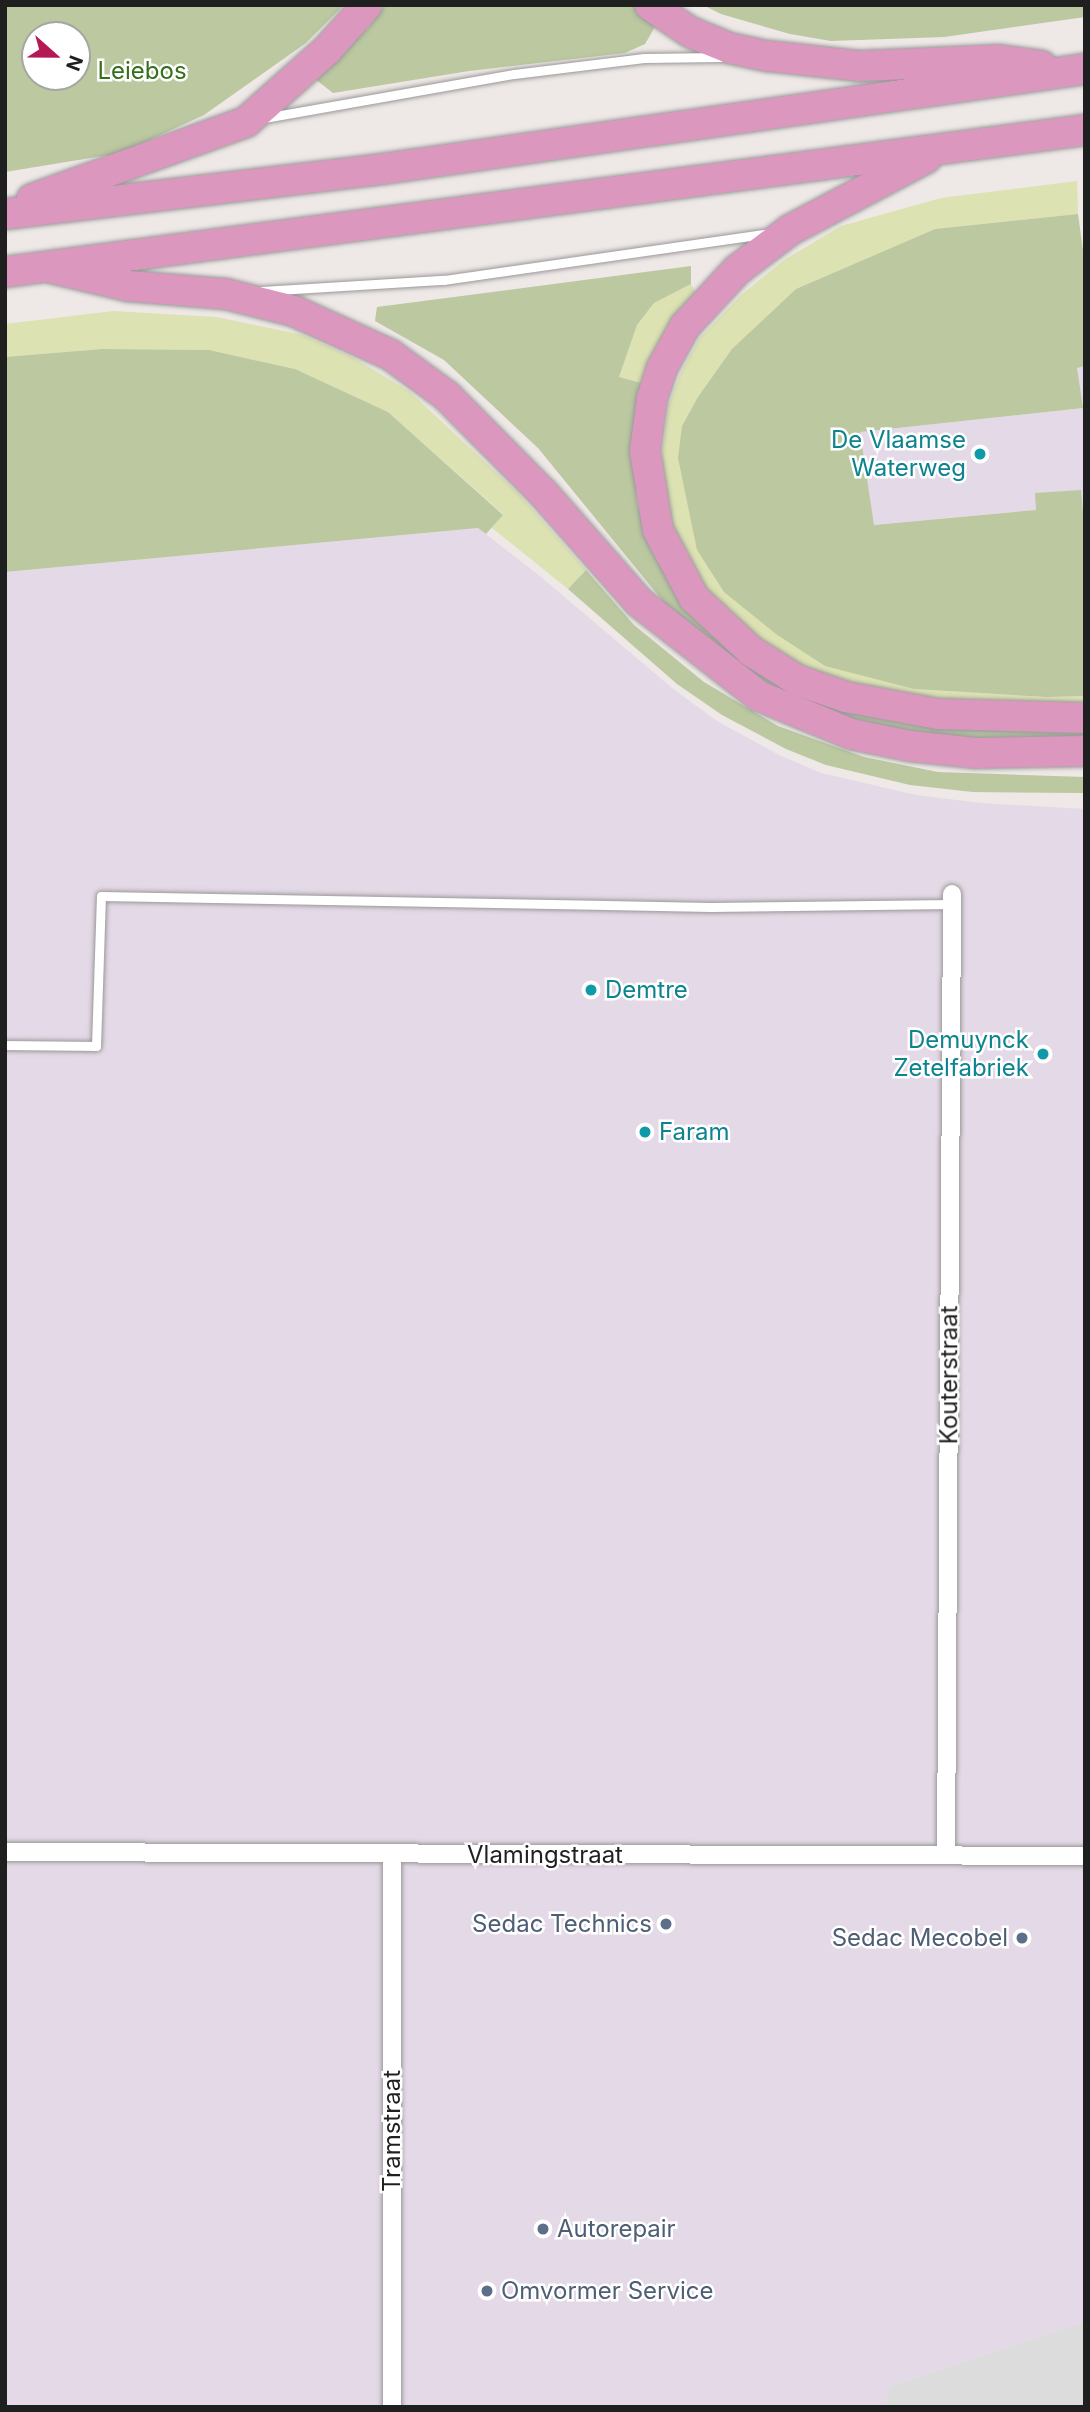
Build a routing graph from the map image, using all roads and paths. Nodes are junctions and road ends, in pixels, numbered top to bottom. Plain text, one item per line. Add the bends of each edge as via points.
1 (367, 5) edge
2 (650, 5) edge
3 (768, 56) junction
4 (1079, 70) edge
5 (246, 122) junction
6 (1085, 130) edge
7 (942, 149) junction
8 (5, 211) edge
9 (790, 230) junction
10 (47, 267) junction
11 (5, 272) edge
12 (226, 293) junction
13 (1085, 718) edge
14 (1085, 751) edge
15 (952, 899) joint
16 (5, 1045) edge
17 (5, 1852) edge
18 (946, 1855) junction
19 (393, 1856) junction
20 (1085, 1856) edge
21 (393, 2407) edge

1 - 5 highway via 327,50
2 - 3 highway via 690,32 729,48
3 - 4 highway via 860,66 999,60
3 - 5 lane via 644,58 527,72
4 - 8 highway via 375,170
5 - 8 highway
6 - 7 highway
7 - 9 highway
7 - 10 highway
9 - 12 lane via 444,280
9 - 13 highway via 737,270 685,326 662,368 652,398 645,451 658,530 675,568 694,598 751,651 797,680 846,697 939,714
10 - 11 highway
10 - 12 highway via 128,286
12 - 14 highway via 294,311 343,331 391,355 447,397 544,494 639,602 759,696 851,734 910,746 976,753
15 - 16 lane via 711,907 101,896 96,1046
15 - 18 street, Kouterstraat
17 - 19 street, Vlamingstraat
18 - 19 street, Vlamingstraat
18 - 20 street, Vlamingstraat
19 - 21 street, Tramstraat

